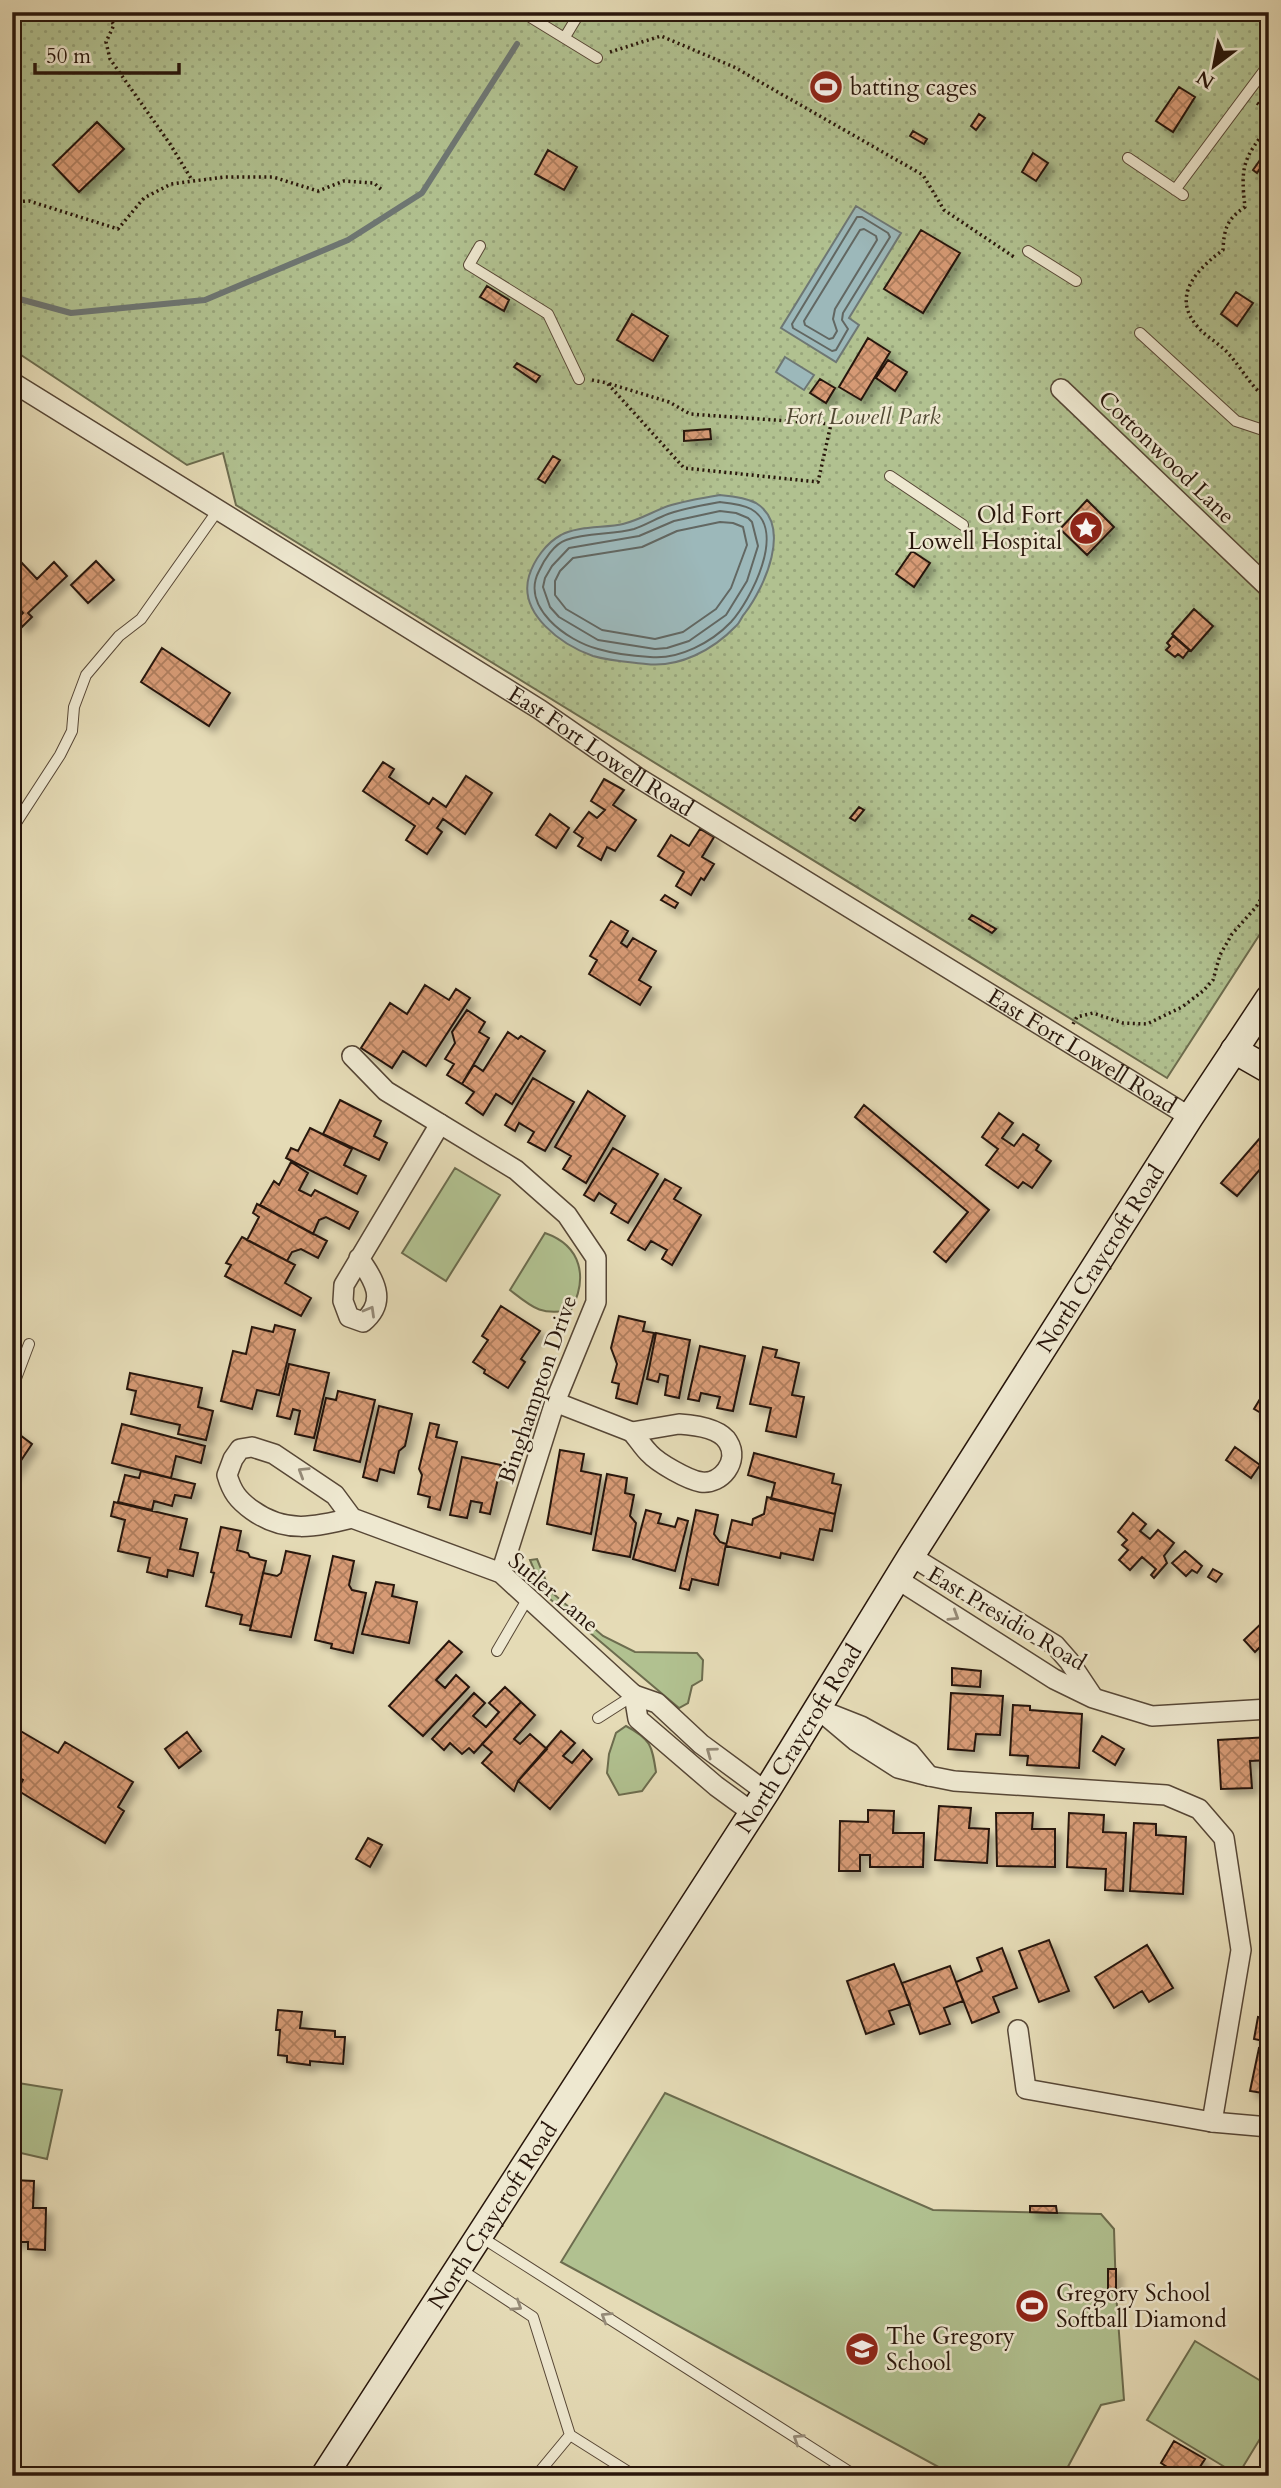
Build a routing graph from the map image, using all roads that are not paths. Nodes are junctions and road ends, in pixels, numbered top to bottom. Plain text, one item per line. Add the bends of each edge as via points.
1 (522, 12) edge
2 (580, 12) edge
3 (565, 37) junction
4 (597, 58) road end
5 (1269, 64) edge
6 (1128, 158) dead end
7 (480, 246) dead end
8 (1028, 251) dead end
9 (1076, 281) dead end
10 (1140, 333) dead end
11 (579, 379) road end
12 (12, 382) edge
13 (1061, 389) dead end
14 (1269, 432) edge
15 (890, 476) dead end
16 (218, 510) junction
17 (963, 525) dead end
18 (1269, 588) edge
19 (12, 830) edge
20 (1269, 998) edge
21 (1234, 1050) junction
22 (352, 1056) dead end
23 (1269, 1070) edge
24 (1190, 1117) junction
25 (440, 1124) junction
26 (359, 1258) dead end
27 (29, 1344) dead end
28 (12, 1389) edge
29 (555, 1402) junction
30 (632, 1433) junction
31 (352, 1518) junction
32 (911, 1556) junction
33 (502, 1573) junction
34 (897, 1579) junction
35 (528, 1598) junction
36 (497, 1651) dead end
37 (634, 1695) junction
38 (1093, 1698) junction
39 (818, 1709) junction
40 (1269, 1709) edge
41 (597, 1718) dead end
42 (760, 1802) junction
43 (1018, 2030) dead end
44 (1212, 2122) junction
45 (1269, 2127) edge
46 (480, 2237) junction
47 (460, 2269) junction
48 (570, 2435) junction
49 (324, 2476) edge
50 (536, 2476) edge
51 (635, 2476) edge
52 (856, 2476) edge

1 - 3 lane
2 - 3 lane
3 - 4 lane
5 - 6 lane via 1179,192
7 - 11 lane via 469,265 548,314
8 - 9 lane
10 - 14 lane via 1236,421
12 - 16 street, East Fort Lowell Road
13 - 18 street, Cottonwood Lane
15 - 17 lane
16 - 19 lane via 141,619 119,636 86,675 74,707 72,731
16 - 24 street, East Fort Lowell Road via 539,709 637,777
20 - 21 main road, North Craycroft Road
21 - 23 main road
21 - 24 main road, North Craycroft Road
22 - 25 street, Binghampton Drive via 387,1091
24 - 32 main road, North Craycroft Road
25 - 26 street
25 - 29 street, Binghampton Drive via 516,1170 567,1215 596,1258 596,1302
27 - 28 lane
29 - 30 street
29 - 33 street, Binghampton Drive
30 - 30 street via 649,1453 687,1478 711,1482 722,1478 728,1468 729,1443 719,1433 679,1424
31 -> 31 street, Sutler Lane via 335,1495 274,1454 240,1448 233,1459 228,1475 237,1500 276,1524 303,1527
31 - 33 street, Sutler Lane
32 - 34 main road, North Craycroft Road
32 - 38 street, East Presidio Road via 1055,1645
33 - 35 street, Sutler Lane
34 -> 38 street, East Presidio Road via 1054,1679
34 - 39 main road, North Craycroft Road
35 - 36 lane
35 - 37 street, Sutler Lane
37 - 41 lane
37 - 42 street, Sutler Lane via 657,1703
38 - 40 street, East Presidio Road via 1152,1716
39 - 42 main road, North Craycroft Road
39 - 44 street via 898,1768 954,1781 1166,1795 1199,1809 1224,1838 1241,1950
42 - 46 main road, North Craycroft Road
43 - 44 street via 1026,2090
44 - 45 street
46 - 47 main road, North Craycroft Road
52 -> 46 lane
47 -> 48 lane via 533,2317
47 - 49 main road, North Craycroft Road
48 - 50 lane
48 - 51 lane

